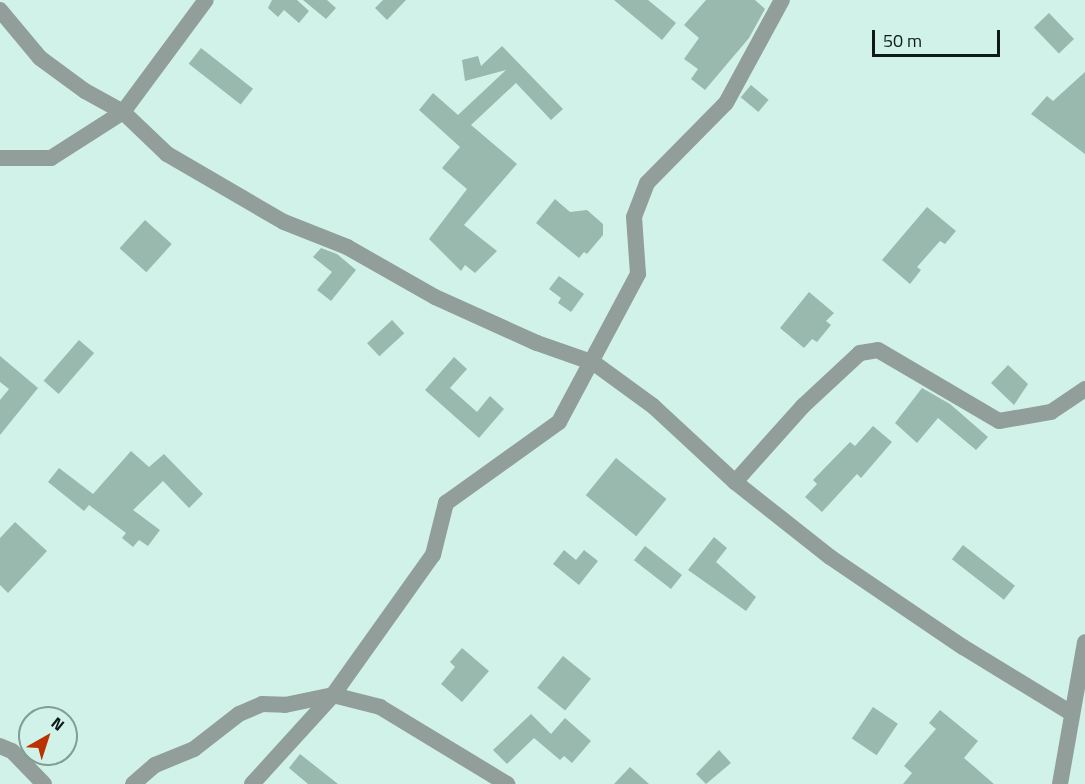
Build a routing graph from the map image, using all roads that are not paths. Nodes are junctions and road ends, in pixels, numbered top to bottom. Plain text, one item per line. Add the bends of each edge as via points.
1 (206, 0) edge
2 (782, 0) edge
3 (0, 10) edge
4 (123, 112) junction
5 (0, 158) edge
6 (594, 363) junction
7 (1085, 389) edge
8 (735, 482) junction
9 (1085, 642) edge
10 (333, 695) junction
11 (1071, 713) junction
12 (0, 746) edge
13 (44, 784) edge
14 (133, 784) edge
15 (252, 784) edge
16 (507, 784) edge
17 (1060, 784) edge

1 - 4 street
2 - 6 street via 726,103 647,183 634,217 638,274
3 - 4 street via 40,58 85,91
4 - 5 street via 51,158
4 - 6 street via 167,154 284,222 347,247 435,297 537,343
6 - 8 street via 676,425
6 - 10 street via 559,422 446,503 433,555
7 - 8 street via 1051,412 999,421 878,350 860,353 803,406
8 - 11 street via 830,557 963,647
9 - 11 street
10 - 14 street via 285,705 262,704 239,714 194,749 155,765
10 - 15 street
10 - 16 street via 380,707
11 - 17 street
12 - 13 street via 12,751

